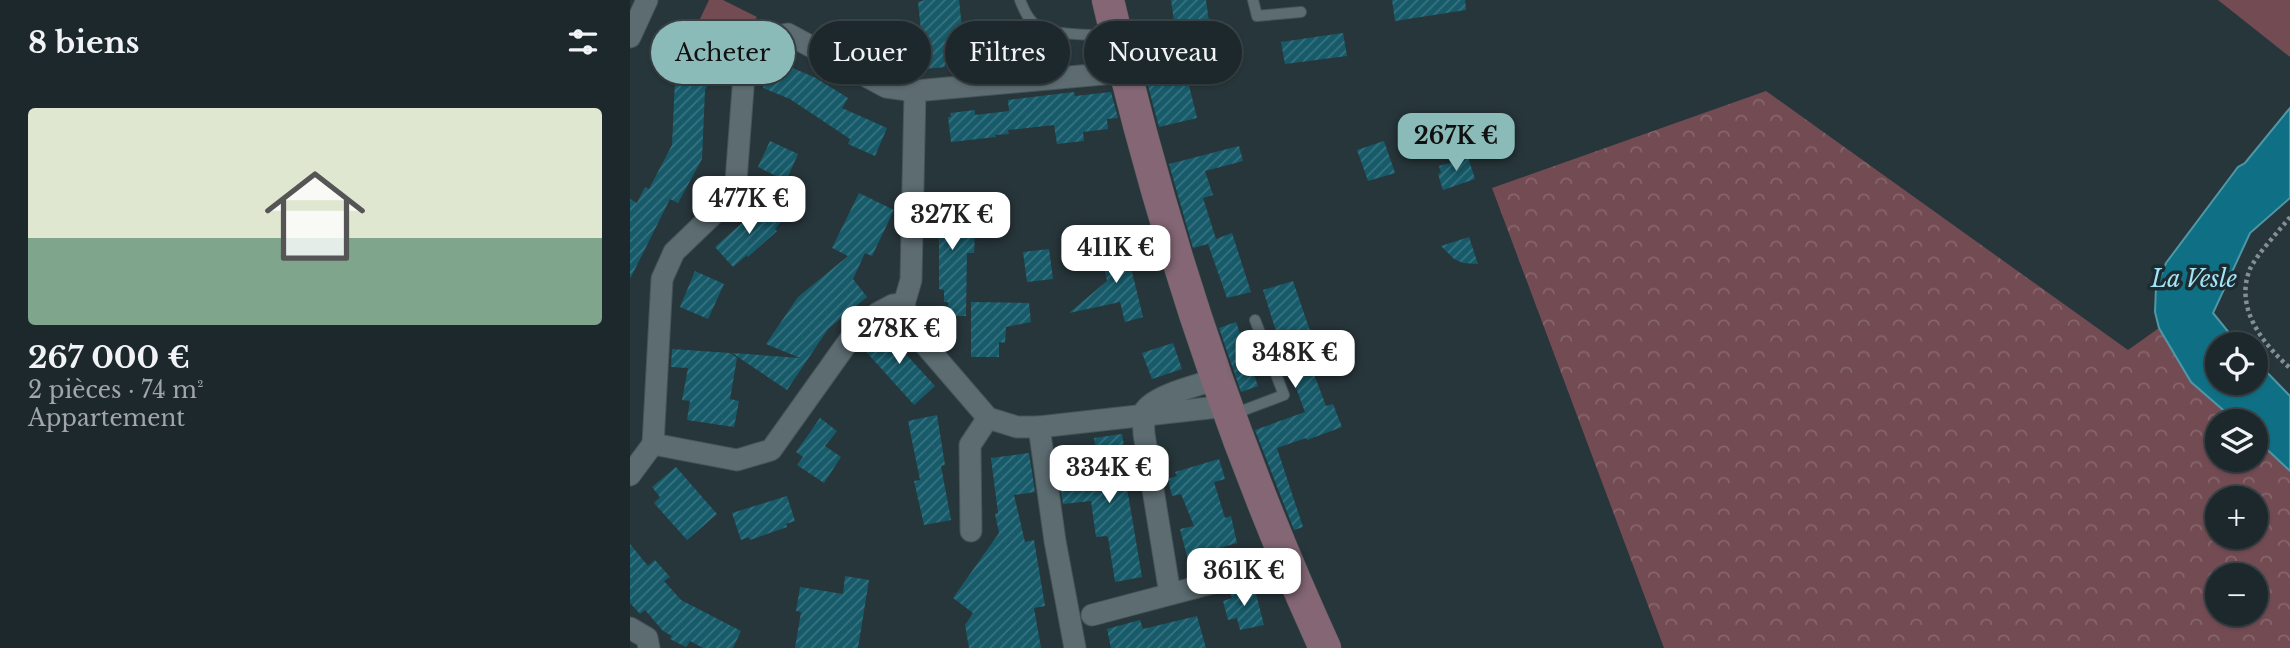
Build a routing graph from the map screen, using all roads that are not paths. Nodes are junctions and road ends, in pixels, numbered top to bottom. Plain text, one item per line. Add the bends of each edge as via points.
1 (647, 0) edge
2 (1020, 0) edge
3 (1108, 0) edge
4 (1253, 0) edge
5 (1301, 12) dead end
6 (1113, 21) edge
7 (1084, 34) edge
8 (630, 37) edge
9 (1084, 76) edge
10 (1128, 84) edge
11 (915, 92) junction
12 (904, 304) junction
13 (1255, 320) dead end
14 (1225, 400) junction
15 (1143, 414) junction
16 (988, 418) junction
17 (1039, 427) junction
18 (653, 444) junction
19 (630, 475) edge
20 (971, 531) dead end
21 (1288, 563) junction
22 (1170, 594) junction
23 (1092, 615) dead end
24 (630, 628) edge
25 (649, 648) edge
26 (1075, 648) edge
27 (1325, 648) edge

1 - 8 street
2 - 7 lane via 1028,18 1040,27
3 - 6 street
4 - 5 lane via 1257,16
9 - 11 street
10 - 14 street via 1187,293
11 - 12 street via 911,279
11 - 18 street via 886,87 788,34 758,41 745,62 736,181 725,203 674,252 662,279
12 - 16 street via 920,339
12 - 18 street via 878,313 853,335 771,450 737,460
13 - 14 lane via 1284,395
14 - 15 street
14 - 15 street via 1164,397 1148,405
14 - 21 street
15 - 17 street
15 - 22 street
16 - 17 street
16 - 20 street via 970,445
17 - 26 street
18 - 19 street
21 - 22 street
21 - 27 street
22 - 23 street
24 - 25 street via 647,638

